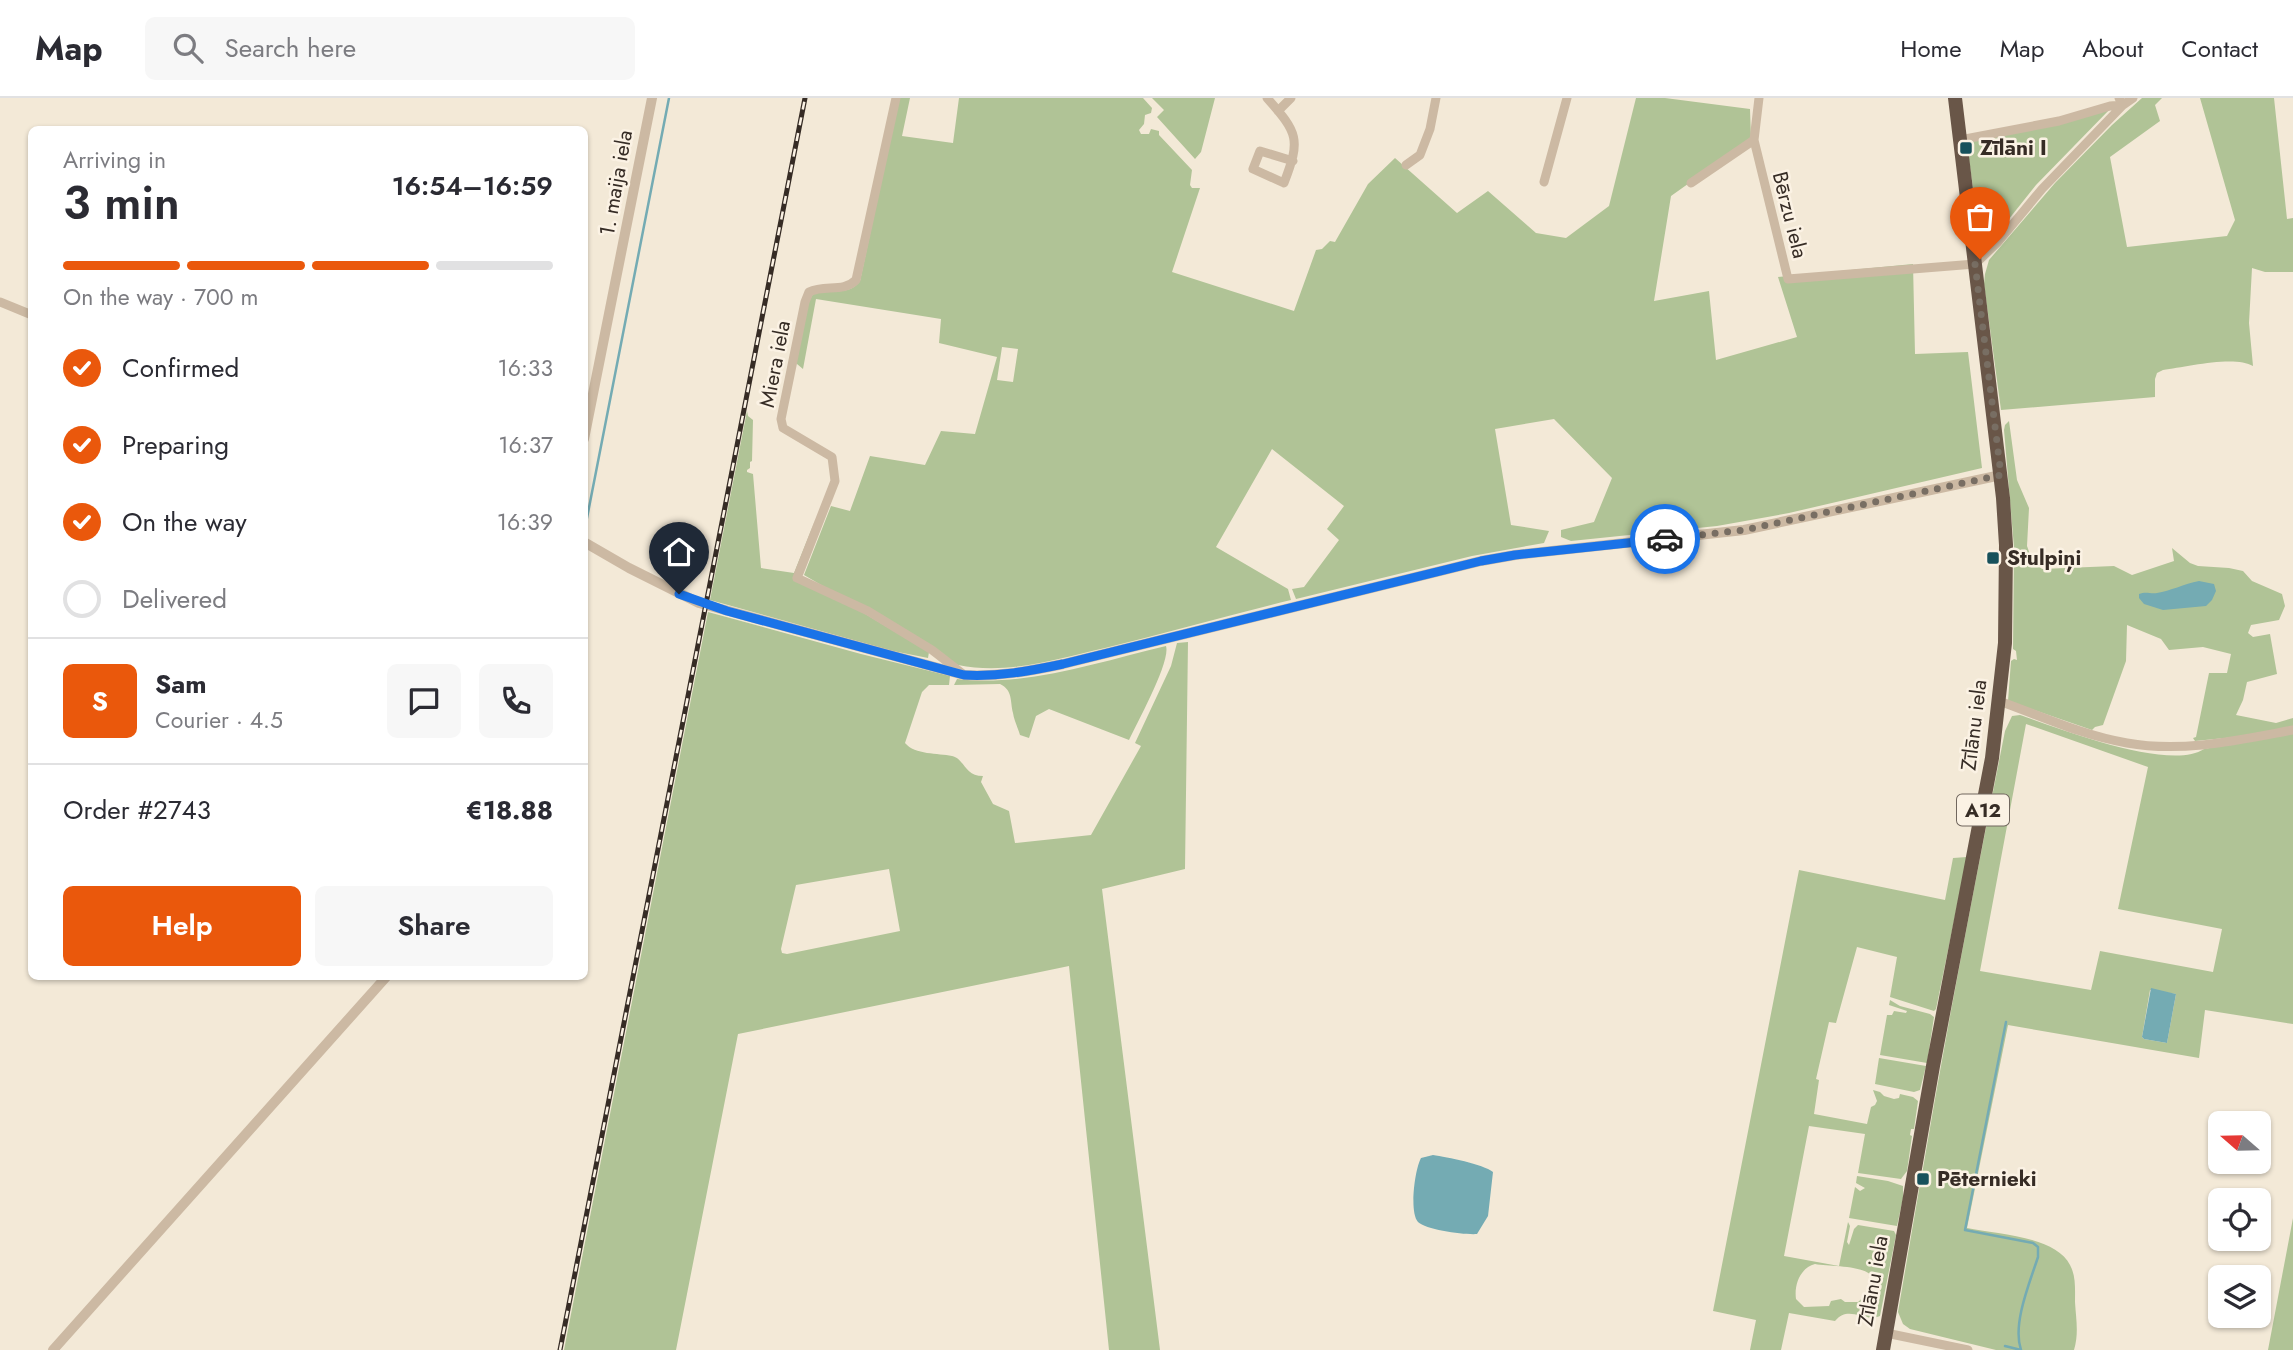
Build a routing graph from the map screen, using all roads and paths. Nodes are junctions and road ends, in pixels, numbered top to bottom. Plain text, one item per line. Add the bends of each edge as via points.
1 (652, 98) edge
2 (896, 98) edge
3 (1267, 98) edge
4 (1291, 98) edge
5 (1436, 98) edge
6 (1567, 98) edge
7 (1759, 98) edge
8 (1955, 98) edge
9 (2133, 98) edge
10 (2121, 102) edge
11 (1278, 111) junction
12 (1754, 140) junction
13 (1960, 140) junction
14 (1293, 161) junction
15 (1406, 165) dead end
16 (1544, 183) dead end
17 (1691, 183) dead end
18 (1975, 264) junction
19 (0, 302) edge
20 (28, 313) edge
21 (588, 419) edge
22 (2001, 475) junction
23 (588, 544) edge
24 (964, 675) junction
25 (1999, 701) junction
26 (2293, 730) edge
27 (383, 980) edge
28 (1886, 1333) junction
29 (53, 1350) edge
30 (1882, 1350) edge
31 (1968, 1350) edge

1 - 21 street, 1. maija iela
2 - 24 street, Miera iela via 856,280 842,288 819,287 809,292 805,302 781,419 783,428 832,457 835,481 797,579 868,611
3 - 11 street
4 - 11 street
5 - 15 street via 1420,155
6 - 16 street
7 - 12 street, Bērzu iela
8 - 13 highway, Zīlānu iela / A12
9 - 10 street
10 - 13 street via 2059,121
10 - 18 street
11 - 14 street via 1294,137
12 - 17 street
12 - 18 street, Bērzu iela via 1788,279
13 - 18 highway, Zīlānu iela / A12
14 - 14 street via 1284,183 1254,169 1260,151
18 - 22 highway, Zīlānu iela / A12
19 - 20 street
22 - 24 street via 1744,530 1481,561 1063,664 1018,673
22 - 25 highway, Zīlānu iela / A12 via 2007,603
23 - 24 street via 699,603
25 - 26 street via 2128,744 2187,747
25 - 28 highway, Zīlānu iela / A12
27 - 29 street
28 - 30 highway, Zīlānu iela / A12
28 - 31 street

